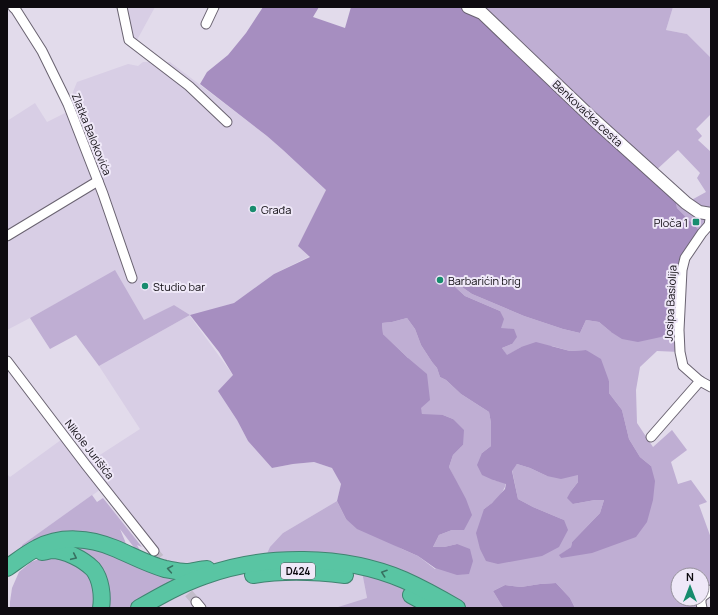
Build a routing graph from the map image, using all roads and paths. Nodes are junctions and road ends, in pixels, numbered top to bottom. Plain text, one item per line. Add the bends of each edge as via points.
1 (13, 7) edge
2 (122, 7) edge
3 (214, 7) edge
4 (468, 7) edge
5 (206, 24) dead end
6 (227, 122) dead end
7 (98, 181) junction
8 (711, 214) edge
9 (7, 236) edge
10 (132, 278) dead end
11 (7, 361) edge
12 (700, 381) junction
13 (711, 387) edge
14 (651, 437) dead end
15 (154, 551) tunnel mouth
16 (7, 568) edge
17 (222, 570) junction
18 (7, 582) edge
19 (101, 608) edge
20 (139, 608) edge
21 (162, 608) edge
22 (435, 608) edge
23 (457, 608) edge

1 - 7 street, Zlatka Balokovića via 42,51 68,104
2 - 6 street via 130,40 189,86
3 - 5 street
4 - 8 main road, Benkovačka cesta via 482,13 686,203 699,212
7 - 9 street
7 - 10 street, Zlatka Balokovića
8 - 12 street, Josipa Basiolija via 709,225 685,258 682,270 680,352 683,366
11 - 15 street, Nikole Jurišića
12 - 13 street, Josipa Basiolija
12 - 14 street
17 -> 16 highway via 203,569 186,572 166,569 95,541 75,539 46,544
17 - 20 highway, D424 via 172,589
23 -> 17 highway, D424 via 403,579 352,565 319,560 296,560 248,564
18 -> 19 highway via 16,566 38,553 51,550 64,552 84,562 93,570 102,597
21 - 22 highway, D424 via 181,596 212,584 259,574 301,571 366,578 400,590

